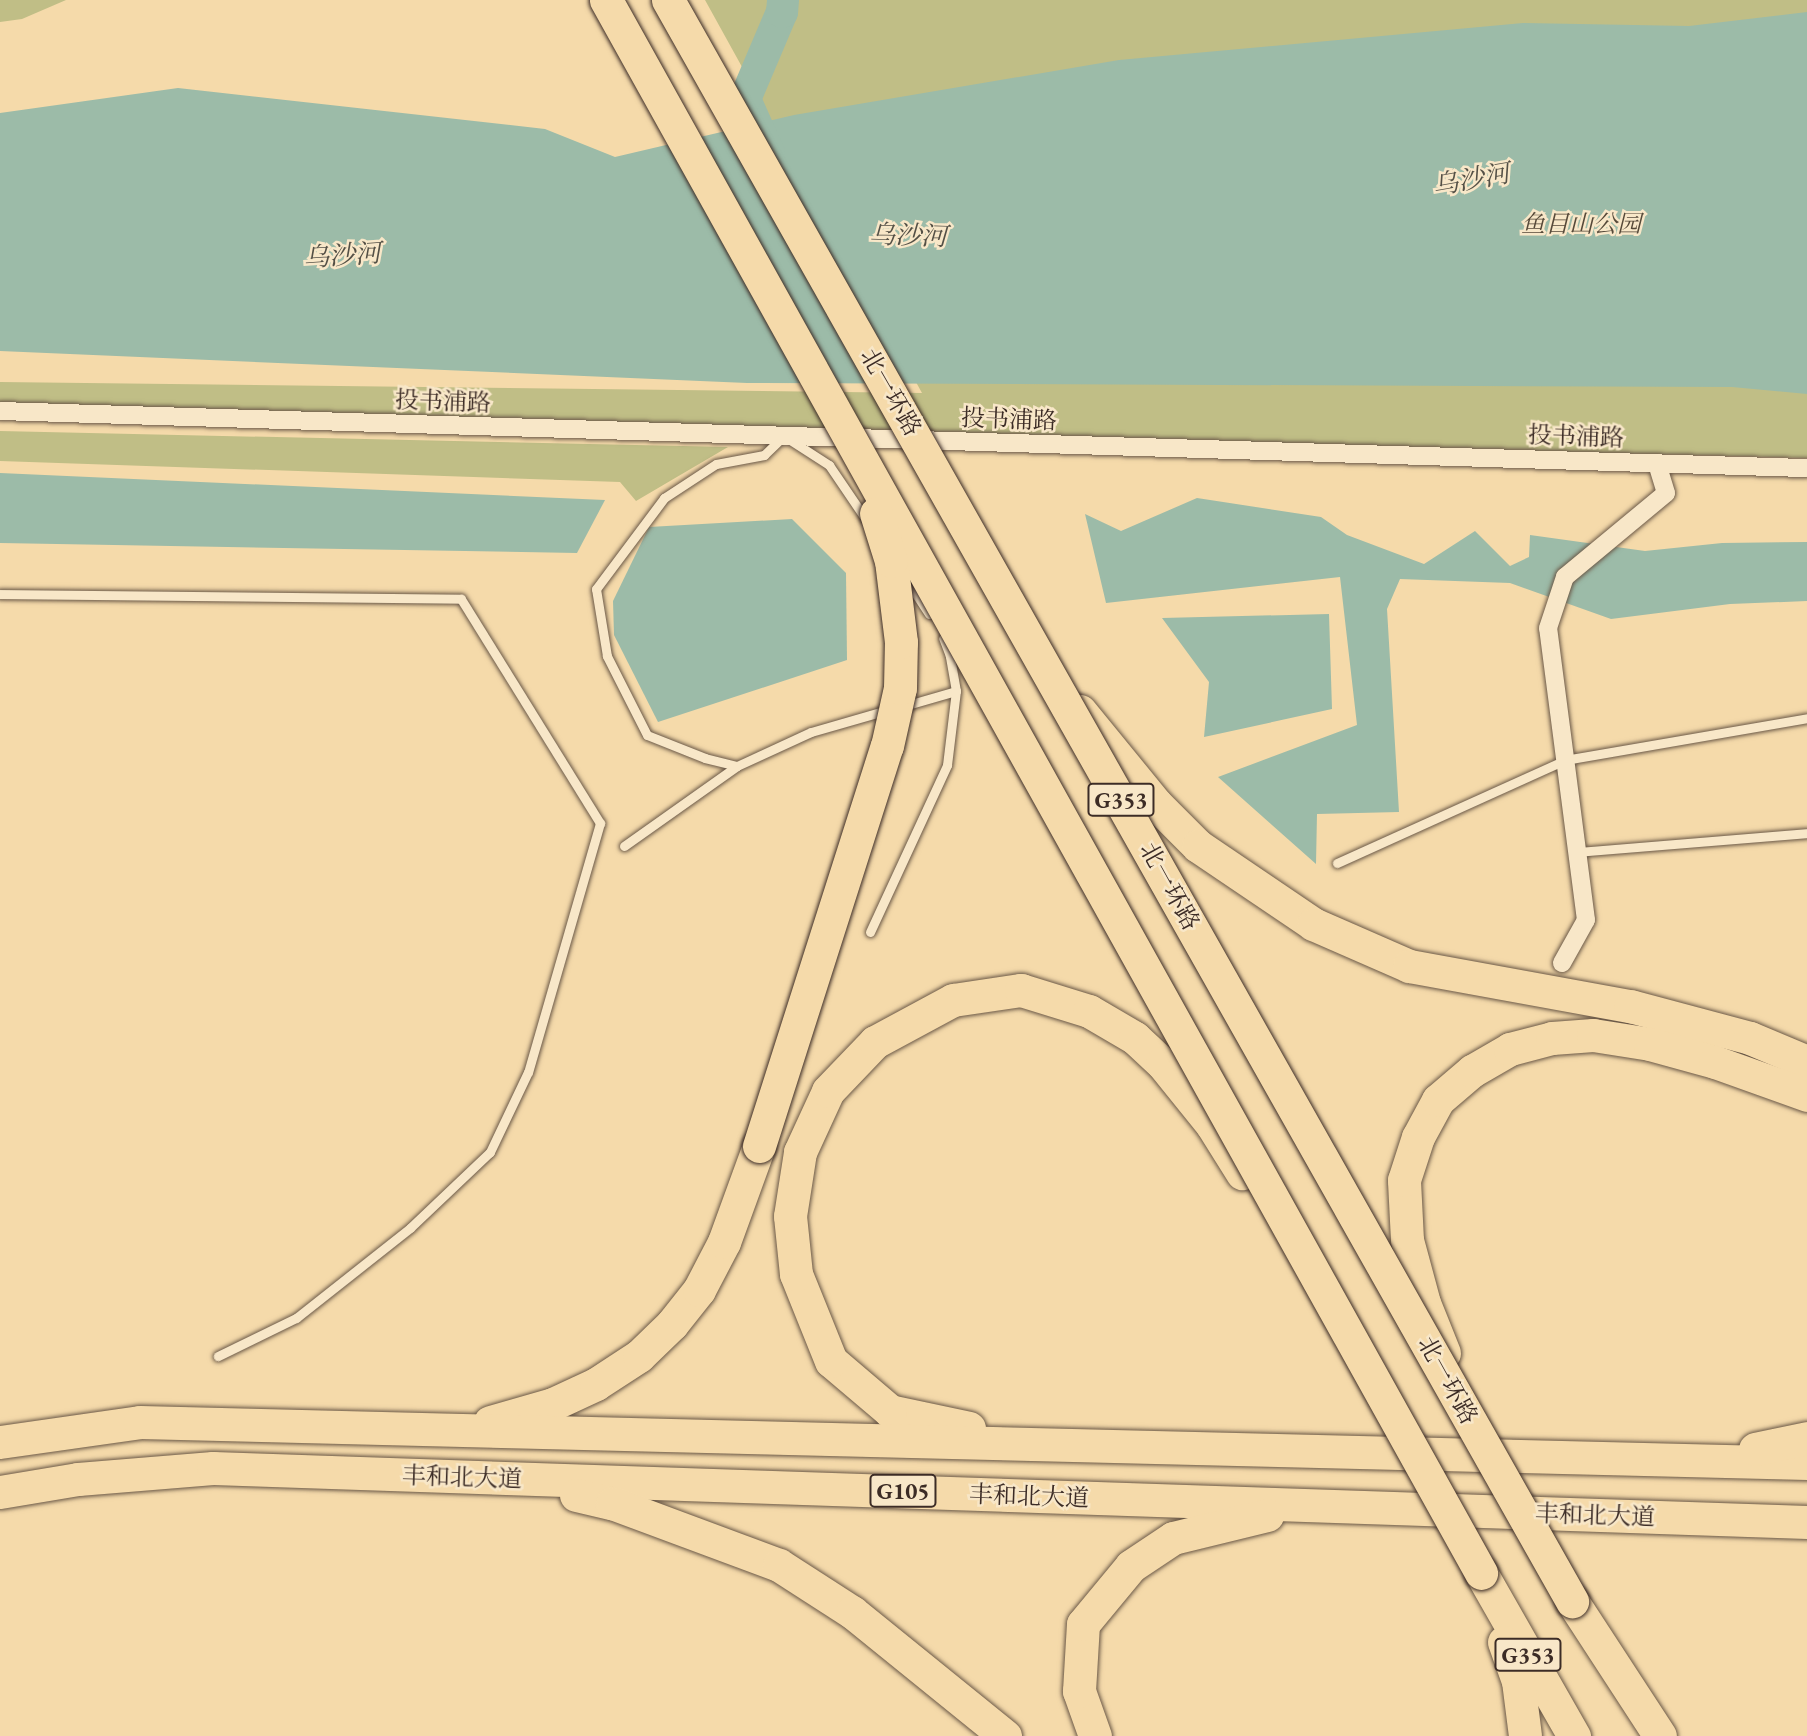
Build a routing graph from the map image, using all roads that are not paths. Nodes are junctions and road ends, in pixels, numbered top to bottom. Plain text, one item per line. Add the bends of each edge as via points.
1 (606, 0) edge
2 (668, 0) edge
3 (718, 199) junction
4 (0, 411) edge
5 (784, 436) junction
6 (1657, 463) junction
7 (1807, 468) edge
8 (0, 594) edge
9 (933, 620) dead end
10 (941, 631) dead end
11 (1053, 678) junction
12 (956, 691) junction
13 (1807, 718) edge
14 (1565, 760) junction
15 (737, 766) junction
16 (1807, 833) edge
17 (624, 846) dead end
18 (1577, 852) junction
19 (1337, 863) dead end
20 (870, 932) dead end
21 (1562, 963) dead end
22 (1807, 1062) edge
23 (1807, 1095) edge
24 (218, 1356) dead end
25 (1376, 1385) junction
26 (1466, 1411) junction
27 (458, 1432) junction
28 (1807, 1438) edge
29 (0, 1442) edge
30 (1041, 1445) junction
31 (1683, 1459) junction
32 (1807, 1463) edge
33 (495, 1478) junction
34 (0, 1492) edge
35 (1307, 1505) junction
36 (1807, 1522) edge
37 (1481, 1573) junction
38 (1572, 1601) junction
39 (1005, 1736) edge
40 (1095, 1736) edge
41 (1525, 1736) edge
42 (1574, 1736) edge
43 (1648, 1736) edge
44 (1660, 1736) edge

1 - 3 highway, G353, bridge
2 - 11 highway, 北一环路 / G353, bridge
3 - 25 highway, G353, bridge
3 - 27 highway, bridge via 754,296 876,512 891,561 901,642 900,688 887,746 759,1146 724,1242 699,1290 673,1324 639,1356 596,1384 553,1404
4 - 5 street, 投书浦路
5 - 6 street, 投书浦路
5 - 9 lane via 829,465
5 - 15 lane via 764,455 716,464 664,498 596,589 607,656 647,735
6 - 7 street, 投书浦路
6 - 14 street via 1666,493 1564,577 1548,628
8 - 24 lane via 461,599 600,823 528,1072 490,1152 410,1228 296,1318
10 - 12 lane
11 - 22 highway, bridge via 1157,804 1198,846 1313,924 1409,966 1630,1006 1750,1038
11 - 26 highway, 北一环路 / G353, bridge
12 - 15 lane via 811,732
12 - 20 lane via 947,765
13 - 14 lane
14 - 18 street
14 - 19 lane
15 - 17 lane
16 - 18 lane
18 - 21 street via 1586,919
23 - 26 highway, bridge via 1650,1044 1594,1035 1552,1038 1510,1049 1472,1071 1438,1100 1418,1137 1404,1180 1408,1240 1424,1303
25 - 30 highway, bridge via 1212,1125 1162,1063 1135,1038 1089,1011 1021,990 953,1000 875,1042 828,1091 800,1152 790,1216 796,1274 831,1361 890,1411
25 - 37 highway, G353, bridge
26 - 38 highway, 北一环路 / G353, bridge
27 - 29 highway, 丰和北大道 / G105 via 140,1422
27 - 30 highway, 丰和北大道 / G105
28 - 31 highway
30 - 31 highway, 丰和北大道 / G105
31 - 32 highway, 丰和北大道 / G105
33 - 34 highway, 丰和北大道 / G105 via 213,1468 78,1479
33 - 35 highway, 丰和北大道 / G105
33 - 39 highway via 612,1503 779,1565 852,1612
35 - 36 highway, 丰和北大道 / G105
35 - 40 highway via 1173,1538 1132,1566 1083,1624 1079,1691
37 - 41 highway via 1518,1681
37 - 42 highway, G353
38 - 43 highway, 北一环路 / G353
38 - 44 highway

